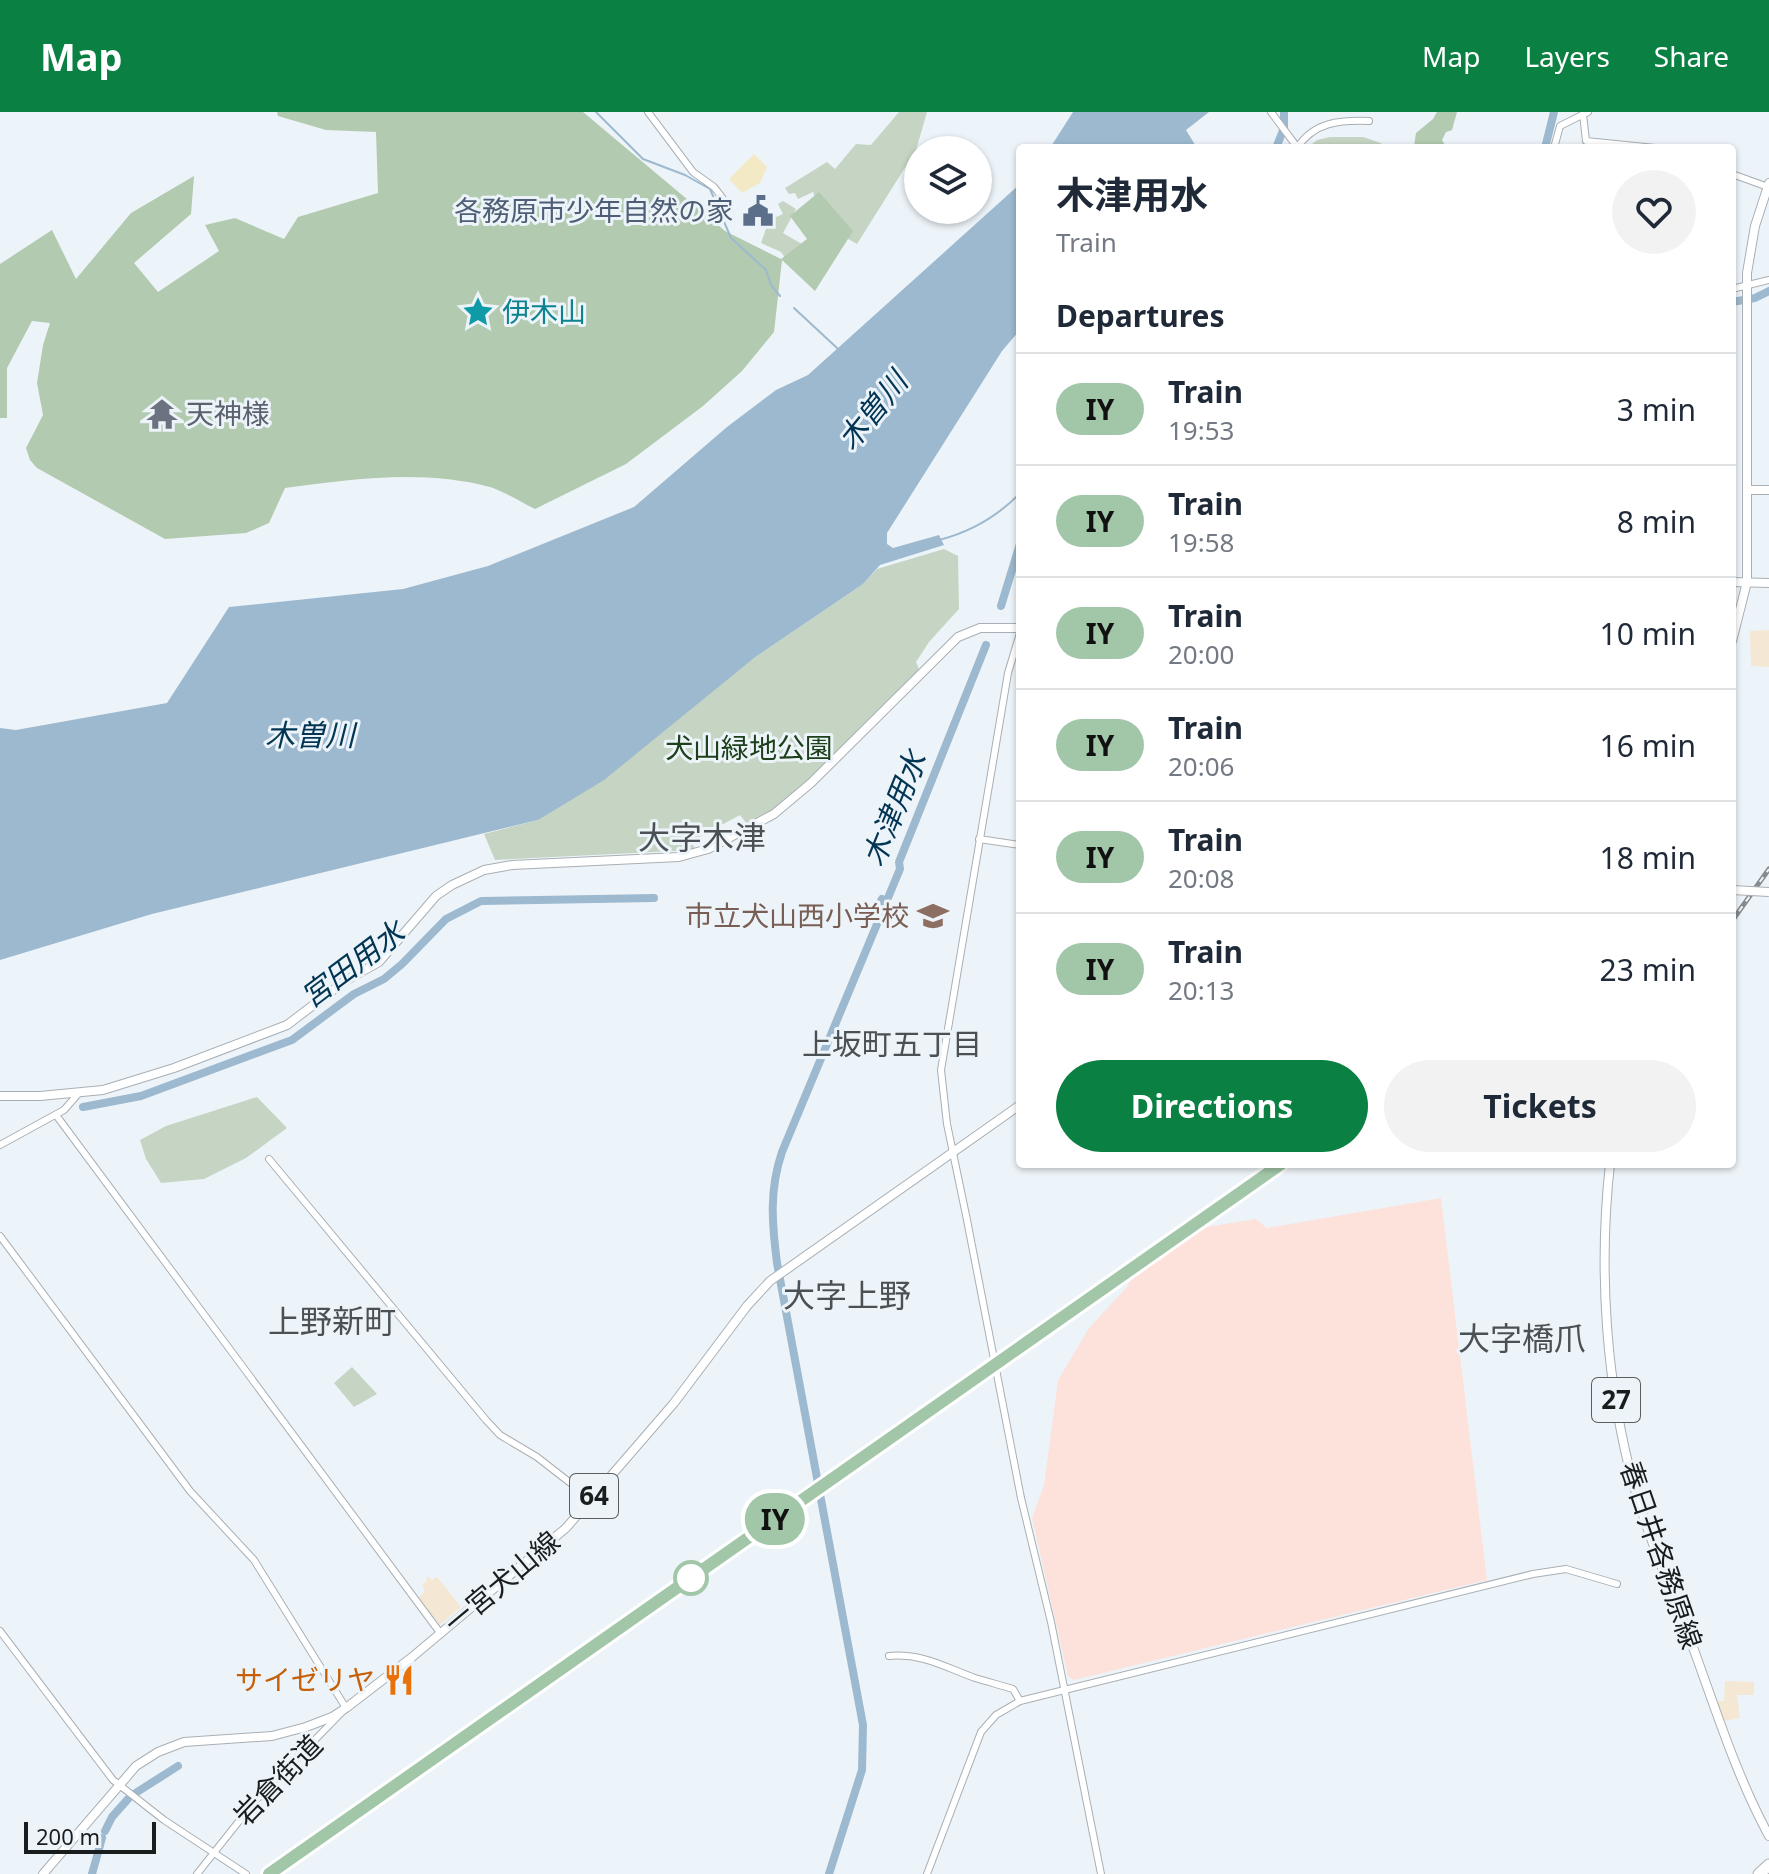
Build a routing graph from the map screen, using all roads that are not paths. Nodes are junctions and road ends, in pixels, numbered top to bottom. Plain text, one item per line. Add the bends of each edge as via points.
1 (648, 112) edge
2 (1271, 112) edge
3 (1586, 113) edge
4 (1369, 121) dead end
5 (1294, 144) edge
6 (1296, 144) edge
7 (1555, 144) edge
8 (1616, 144) edge
9 (1736, 175) edge
10 (1768, 185) edge
11 (724, 200) dead end
12 (1769, 280) edge
13 (1736, 289) edge
14 (1747, 290) junction
15 (1747, 490) junction
16 (1769, 490) edge
17 (1736, 582) edge
18 (1747, 582) junction
19 (1769, 583) edge
20 (1736, 625) edge
21 (1016, 631) edge
22 (1016, 645) edge
23 (979, 839) junction
24 (1016, 844) edge
25 (1736, 890) edge
26 (1769, 892) edge
27 (78, 1094) junction
28 (0, 1096) edge
29 (1016, 1108) edge
30 (56, 1115) junction
31 (0, 1145) edge
32 (952, 1152) junction
33 (269, 1159) dead end
34 (1610, 1168) edge
35 (0, 1236) edge
36 (591, 1499) junction
37 (1617, 1584) dead end
38 (0, 1632) edge
39 (441, 1634) junction
40 (889, 1656) dead end
41 (1063, 1689) junction
42 (1020, 1701) junction
43 (346, 1708) junction
44 (119, 1786) junction
45 (1769, 1836) edge
46 (212, 1853) junction
47 (1769, 1865) edge
48 (43, 1874) edge
49 (197, 1874) edge
50 (246, 1874) edge
51 (927, 1874) edge
52 (1101, 1874) edge
53 (1759, 1874) edge

1 - 11 street via 693,172
2 - 5 street
3 - 7 street via 1561,124
3 - 8 street via 1586,141
4 - 6 street via 1325,124
9 - 10 street
10 - 14 main road via 1752,236
12 - 14 street
13 - 14 street
14 - 15 main road
15 - 16 main road
15 - 18 main road
17 - 18 main road
18 - 19 main road
18 - 20 main road
21 - 27 main road via 980,628 958,637 811,783 774,814 708,849 679,857 512,865 470,875 436,896 379,962 287,1025 132,1082
22 - 23 street
23 - 24 street
23 - 32 street via 941,1070
25 - 26 main road, bridge
27 - 28 main road
27 - 30 street
29 - 32 main road, 一宮犬山線 / 64
30 - 31 street
30 - 39 street
32 - 36 main road, 一宮犬山線 / 64 via 770,1281
32 - 41 street, bridge
33 - 36 street via 500,1435
34 - 45 main road, 春日井各務原線 / 27 via 1605,1269 1609,1331 1630,1471 1729,1749
35 - 43 street via 190,1491 254,1560
36 - 39 main road, 一宮犬山線 / 64 via 550,1543
37 - 41 street via 1566,1569 1533,1574
38 - 44 street
39 - 43 main road, 一宮犬山線 / 64
40 - 42 street via 927,1659 1013,1689
41 - 42 street
41 - 52 street
42 - 51 street via 981,1732
43 - 44 main road, 一宮犬山線 / 64 via 289,1733 171,1746 143,1760
43 - 46 street, 岩倉街道 via 281,1772
44 - 46 street
44 - 48 main road, 一宮犬山線 / 64
46 - 49 street, 岩倉街道
46 - 50 street
47 - 53 highway

